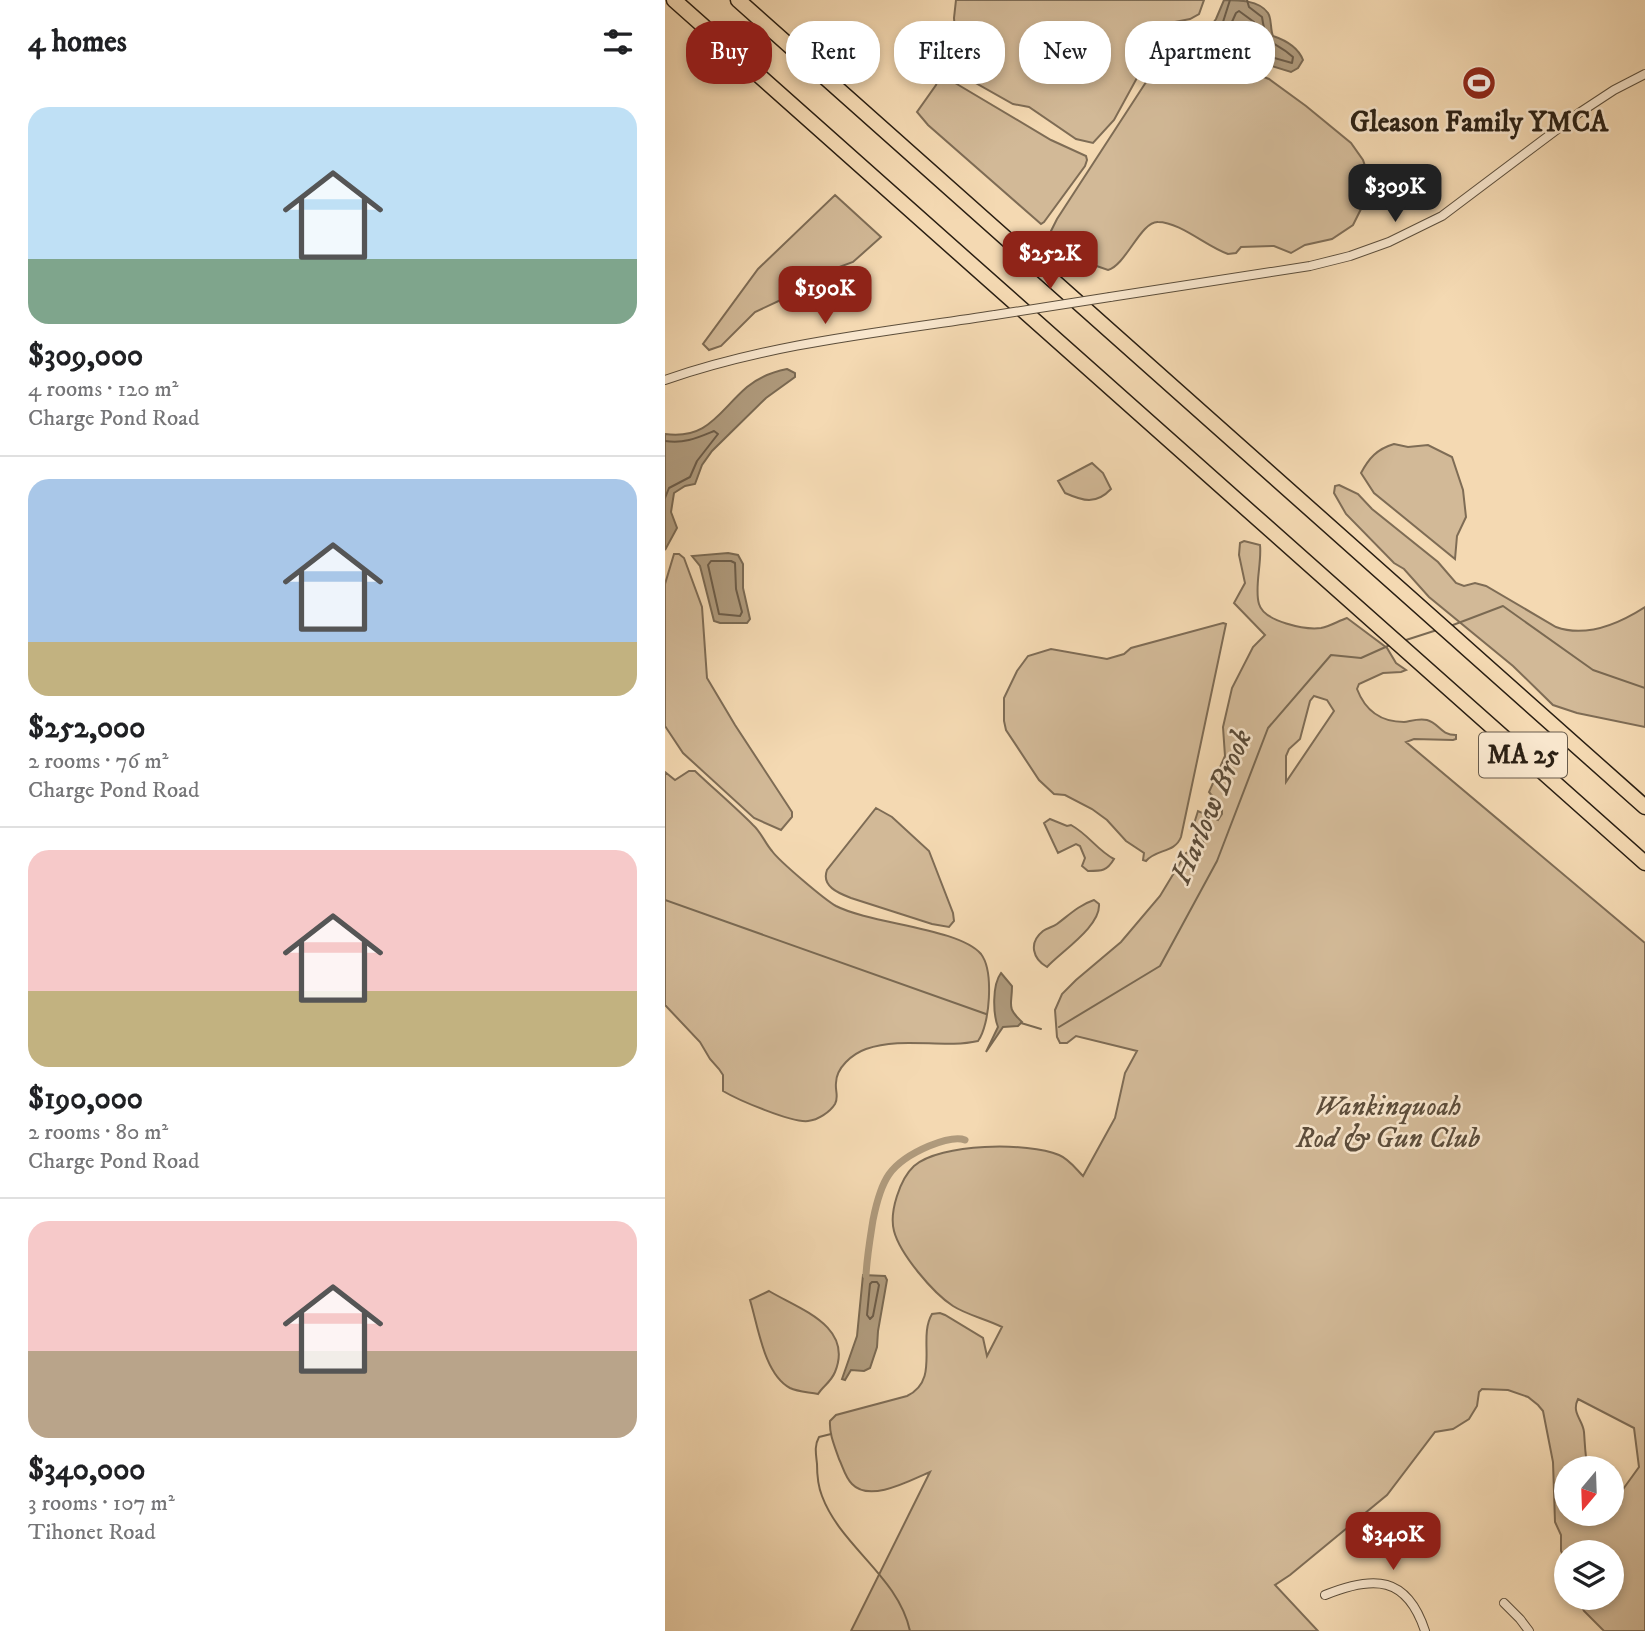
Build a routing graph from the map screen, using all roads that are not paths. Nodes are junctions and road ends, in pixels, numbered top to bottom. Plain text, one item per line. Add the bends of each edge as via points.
1 (674, 0) edge
2 (738, 0) edge
3 (1645, 74) edge
4 (665, 380) edge
5 (1645, 807) edge
6 (1645, 863) edge
7 (1325, 1595) dead end
8 (1504, 1603) dead end
9 (1426, 1631) edge
10 (1529, 1631) edge

1 - 6 highway, MA 25
2 - 5 highway, MA 25
3 - 4 street, bridge via 1603,96 1447,212 1389,242 1321,264 787,347
7 - 9 street via 1363,1584 1388,1585 1413,1602
8 - 10 street

